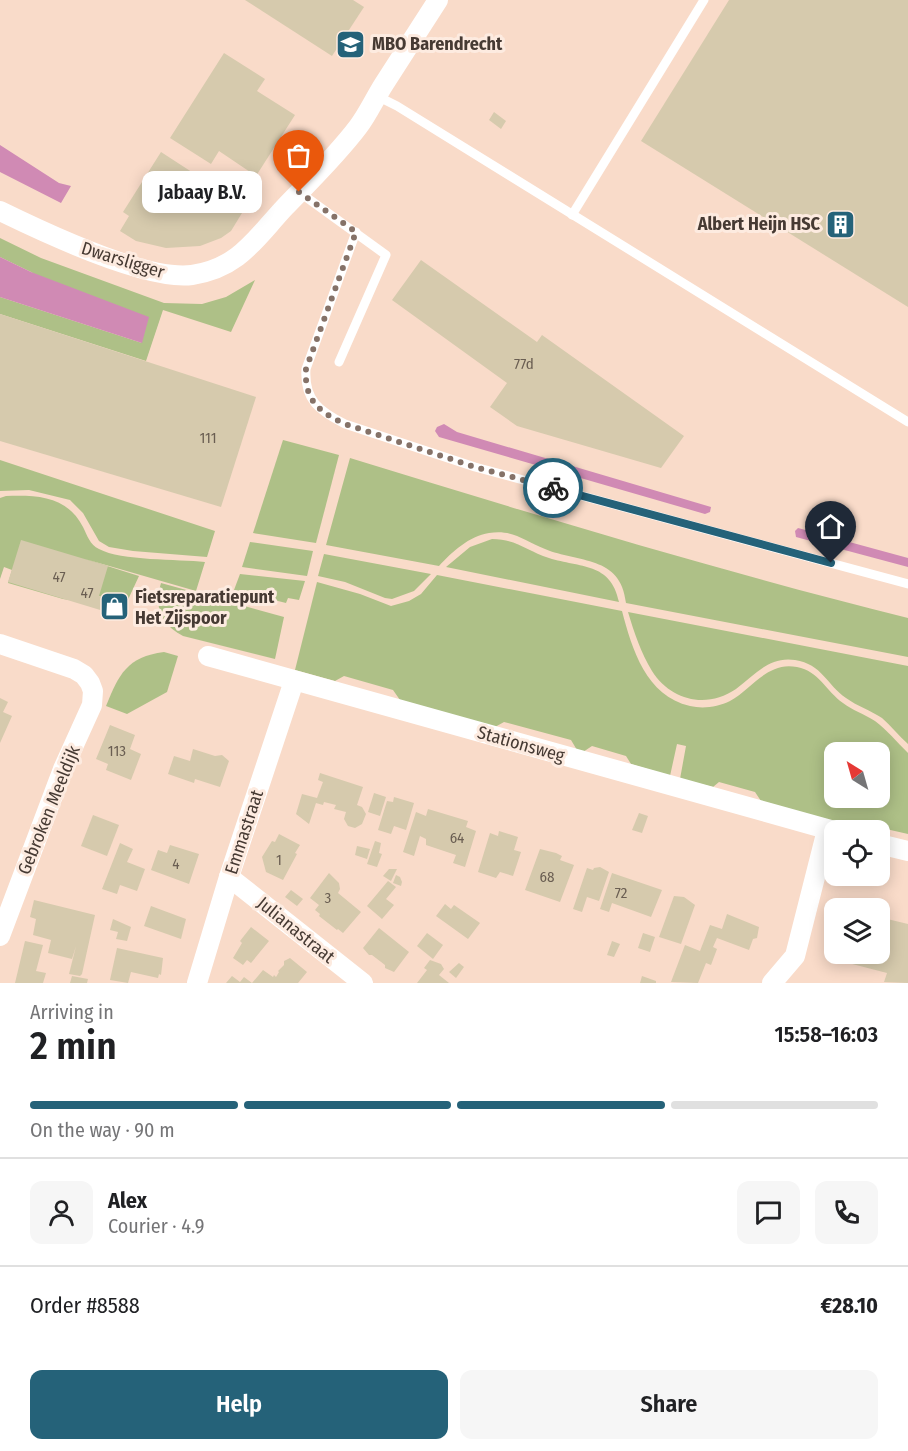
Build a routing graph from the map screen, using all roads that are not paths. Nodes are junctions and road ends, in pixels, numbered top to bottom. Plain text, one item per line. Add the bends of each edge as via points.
1 (438, 0) edge
2 (704, 0) edge
3 (377, 96) junction
4 (299, 192) junction
5 (0, 211) edge
6 (572, 215) junction
7 (356, 232) junction
8 (339, 362) dead end
9 (908, 422) edge
10 (908, 584) edge
11 (0, 644) edge
12 (208, 656) dead end
13 (294, 681) junction
14 (824, 828) edge
15 (890, 846) edge
16 (908, 851) edge
17 (824, 854) edge
18 (230, 876) junction
19 (0, 936) edge
20 (197, 983) edge
21 (363, 983) edge
22 (772, 983) edge

1 - 3 street
2 - 6 lane
3 - 4 street via 339,151
3 - 6 lane
4 - 5 street, Dwarsligger via 236,260 191,275 170,275 128,264
4 - 7 lane
6 - 9 lane
7 - 8 lane via 386,255
7 - 10 lane via 306,369 310,399 331,417 475,467
11 - 19 street, Gebroken Meeldijk via 74,669 84,675 93,692 92,705 63,769
12 - 13 street, Stationsweg
13 - 14 street, Stationsweg
13 - 18 street, Emmastraat
15 - 16 street
17 - 22 street via 795,956
18 - 20 street, Emmastraat
18 - 21 street, Julianastraat

